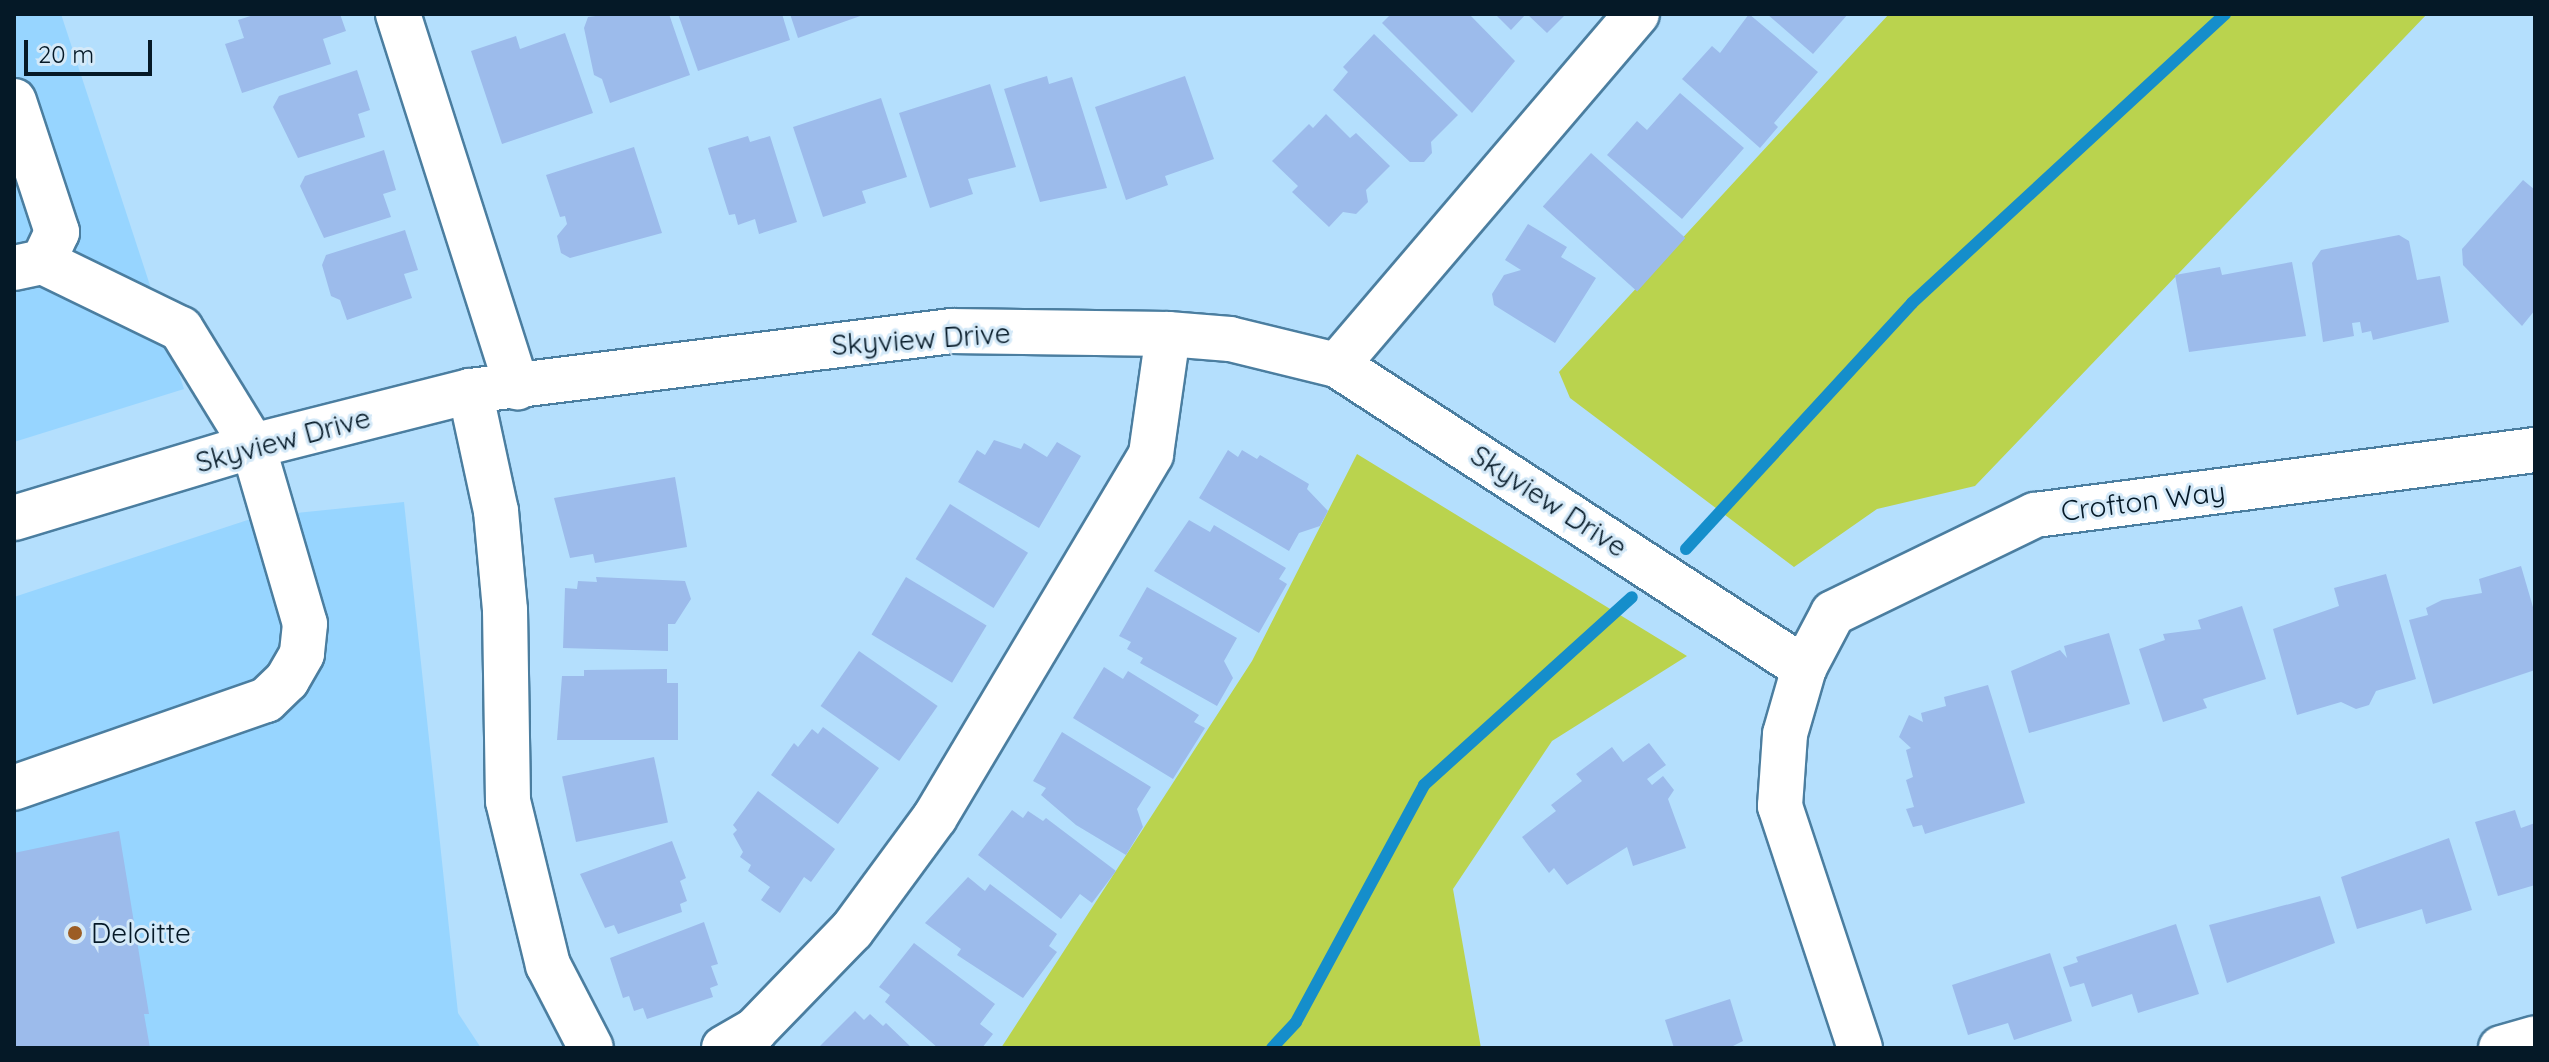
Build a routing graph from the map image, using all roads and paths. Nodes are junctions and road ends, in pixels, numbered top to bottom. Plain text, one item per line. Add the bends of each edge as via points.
1 (399, 14) edge
2 (1637, 14) edge
3 (14, 101) edge
4 (28, 265) edge
5 (1168, 334) junction
6 (1337, 365) junction
7 (517, 387) junction
8 (470, 391) junction
9 (253, 446) junction
10 (2535, 450) edge
11 (14, 518) edge
12 (1804, 668) junction
13 (14, 788) edge
14 (2535, 1038) edge
15 (591, 1048) edge
16 (724, 1048) edge
17 (1860, 1048) edge
18 (2501, 1048) edge

1 - 7 street
2 - 6 street
3 - 4 street via 57,232
4 - 9 street via 181,329
5 - 6 street, Skyview Drive via 1230,339
5 - 7 street, Skyview Drive via 951,331
5 - 16 street via 1151,454 935,817 852,930 755,1030
6 - 12 street, Skyview Drive
7 - 8 street, Skyview Drive
8 - 9 street, Skyview Drive
8 - 15 street via 496,511 505,610 508,801 548,965
9 - 11 street, Skyview Drive
9 - 13 street via 305,624 302,654 287,680 266,700
10 - 12 street, Crofton Way via 2035,515 1833,613
12 - 17 street, Crofton Way via 1785,734 1780,806
14 - 18 street

